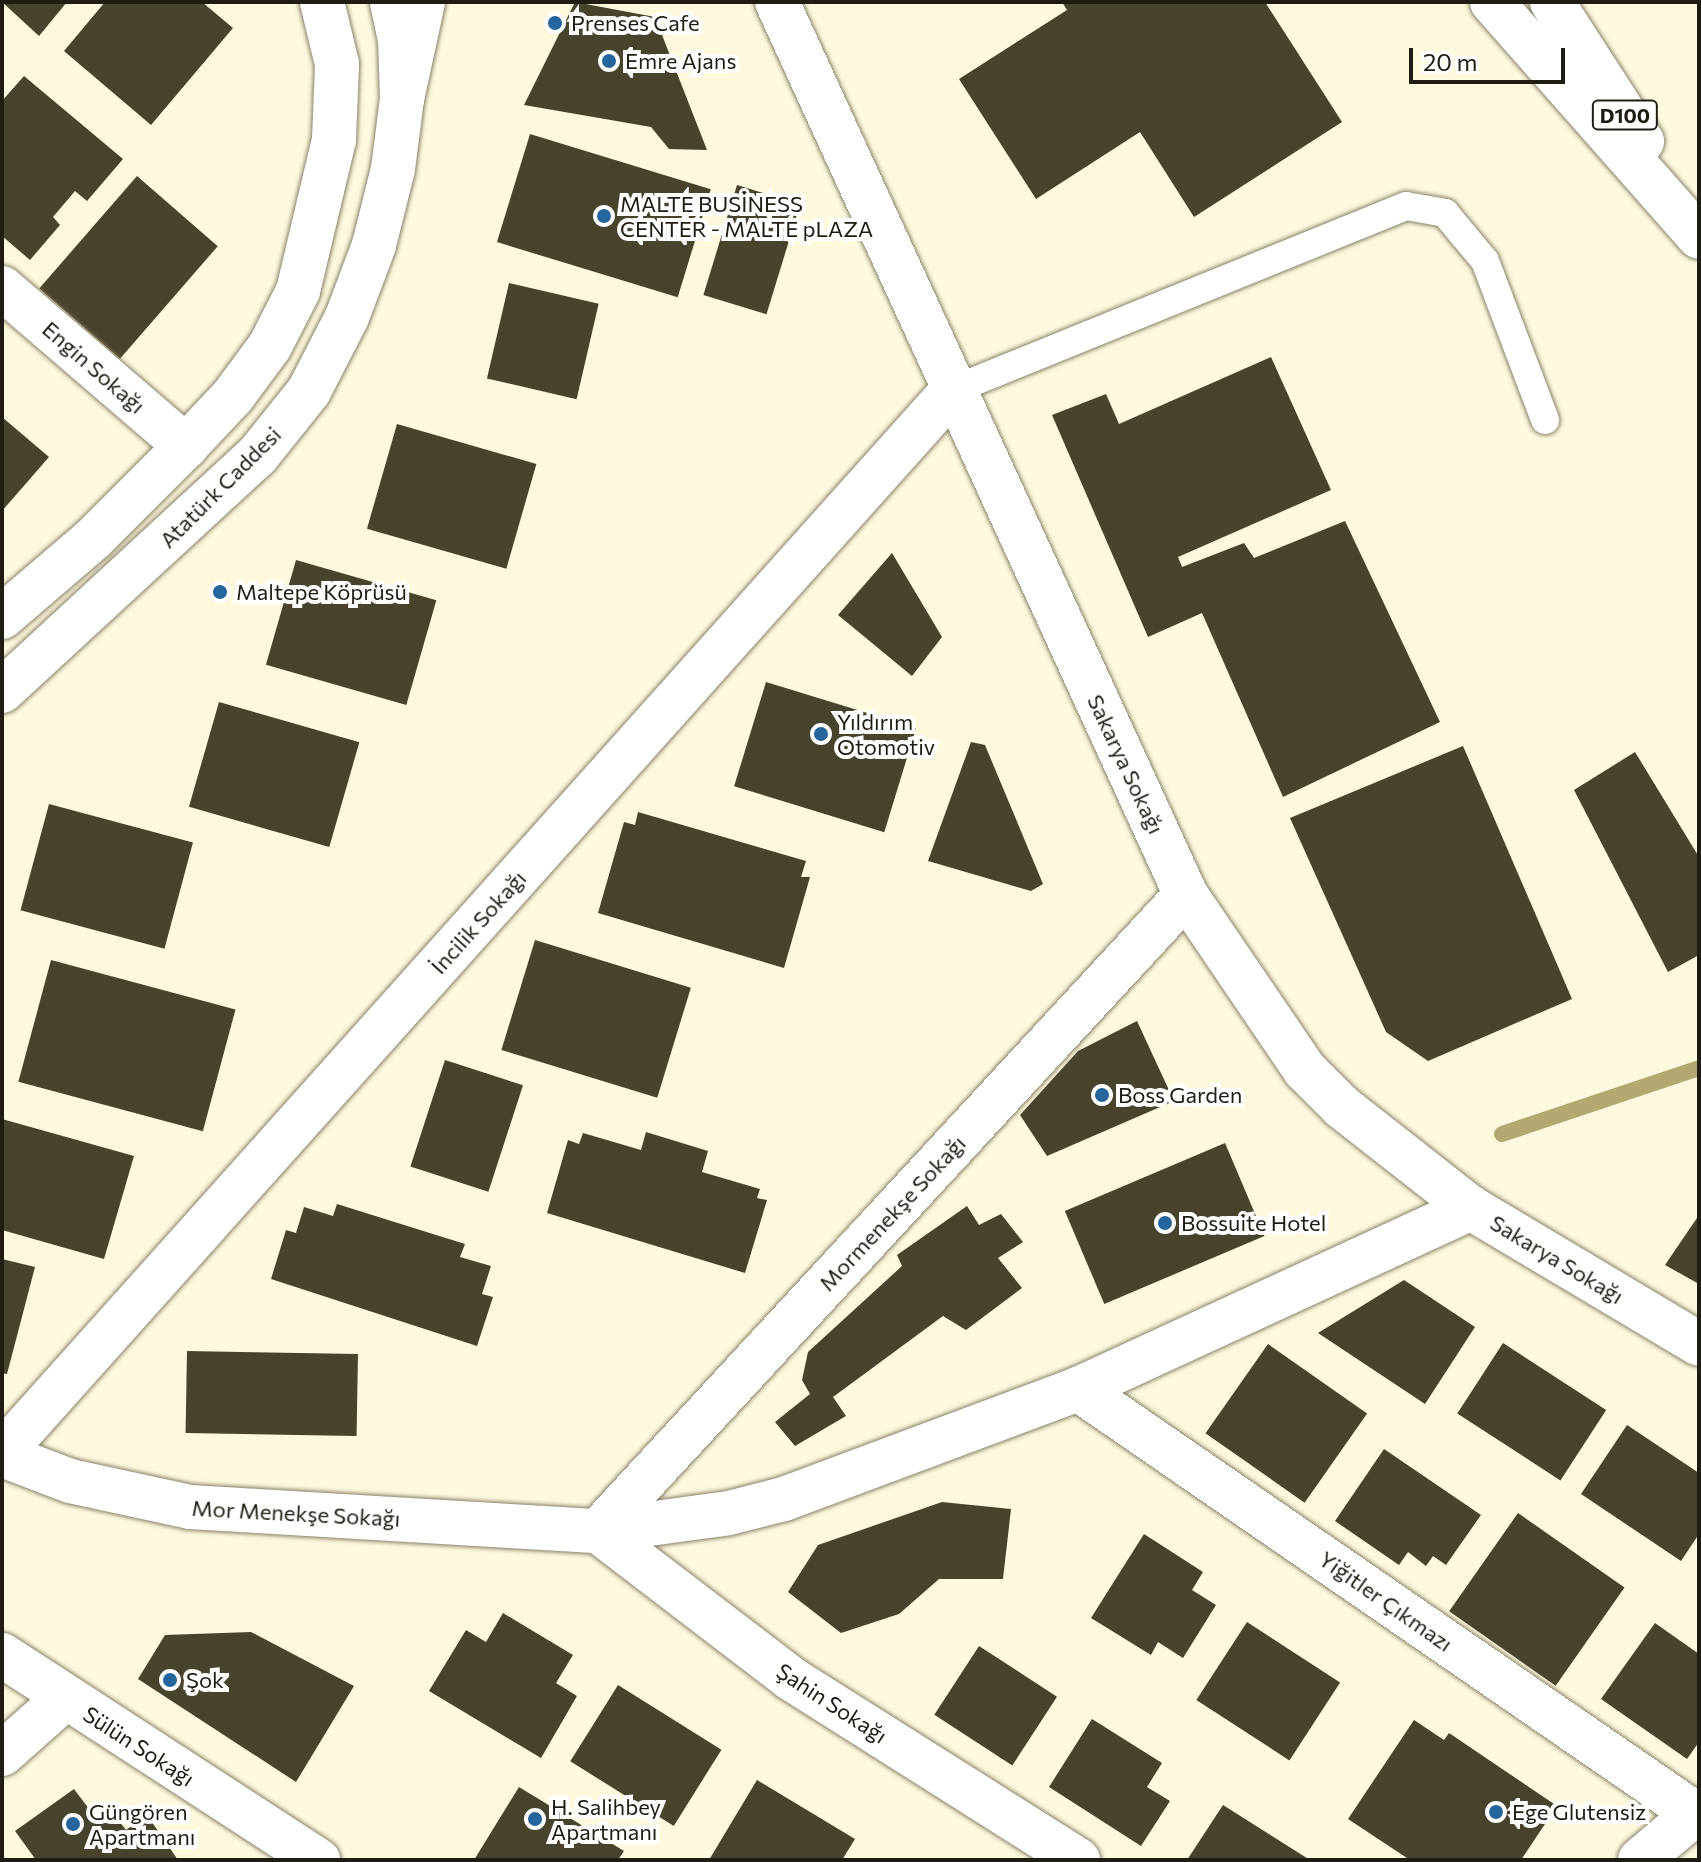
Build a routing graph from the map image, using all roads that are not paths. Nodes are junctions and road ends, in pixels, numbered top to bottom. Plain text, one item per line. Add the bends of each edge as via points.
1 (322, 2) edge
2 (392, 2) edge
3 (423, 2) edge
4 (777, 2) edge
5 (1492, 2) edge
6 (1552, 2) edge
7 (402, 99) junction
8 (1699, 229) edge
9 (1699, 237) edge
10 (2, 288) edge
11 (953, 390) junction
12 (1545, 420) dead end
13 (186, 446) junction
14 (2, 617) edge
15 (2, 691) edge
16 (1186, 895) junction
17 (1471, 1208) junction
18 (1699, 1344) edge
19 (1078, 1389) junction
20 (2, 1454) edge
21 (598, 1531) junction
22 (2, 1655) edge
23 (65, 1698) junction
24 (2, 1754) edge
25 (1697, 1812) edge
26 (318, 1860) edge
27 (1078, 1860) edge
28 (1640, 1860) edge

1 - 13 main road via 337,64 334,140 298,291 270,346
2 - 7 main road, Atatürk Caddesi via 400,40
3 - 7 main road
4 - 11 main road, Sakarya Sokağı
5 - 9 main road
6 - 8 main road, D100
7 - 15 main road, Atatürk Caddesi via 393,169 374,245 347,317 309,391 257,456
10 - 13 main road, Engin Sokağı
11 - 12 lane via 1406,206 1445,213 1485,261
11 - 16 main road, Sakarya Sokağı
11 - 20 main road, İncilik Sokağı
13 - 14 main road via 93,539
16 - 17 main road, Sakarya Sokağı via 1305,1070 1342,1107
16 - 21 main road, Mormenekşe Sokağı
17 - 18 main road, Sakarya Sokağı
17 - 19 main road, Mor Menekşe Sokağı
19 - 21 main road, Mor Menekşe Sokağı via 784,1499
19 - 25 main road, Yiğitler Çıkmazı
20 - 21 main road, Mor Menekşe Sokağı via 70,1481 160,1504
21 - 27 main road, Şahin Sokağı via 790,1678
22 - 23 main road, Sülün Sokağı
23 - 24 main road
23 - 26 main road, Sülün Sokağı
25 - 28 main road

